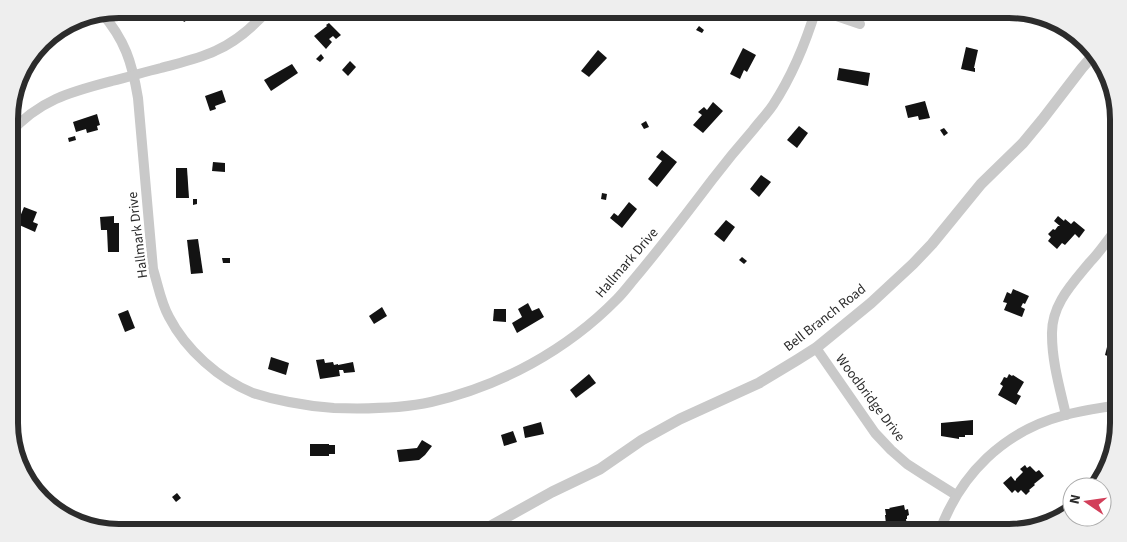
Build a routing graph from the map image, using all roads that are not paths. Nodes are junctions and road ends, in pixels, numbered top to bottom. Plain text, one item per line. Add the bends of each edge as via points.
1 (106, 18) edge
2 (261, 18) edge
3 (813, 18) edge
4 (842, 18) edge
5 (860, 24) dead end
6 (1089, 59) edge
7 (134, 75) junction
8 (18, 125) edge
9 (1110, 237) edge
10 (816, 348) junction
11 (1110, 407) edge
12 (1066, 415) junction
13 (956, 495) junction
14 (494, 524) edge
15 (942, 524) edge

1 - 7 street, Hallmark Drive via 121,38
2 - 7 street via 217,51
3 - 7 street, Hallmark Drive via 773,106 618,298 561,345 514,373 480,388 430,403 403,406 360,409 316,406 254,393 212,368 179,333 168,316 154,269
4 - 5 street
6 - 10 street, Bell Branch Road via 1023,143 981,184 926,251 871,303
7 - 8 street via 54,99
9 - 12 street via 1065,293 1054,320 1053,353
10 - 13 street, Woodbridge Drive via 875,433 891,450
10 - 14 street, Bell Branch Road via 759,383 664,428 600,469
11 - 12 street
12 - 13 street via 1046,421 1006,442 969,477
13 - 15 street

